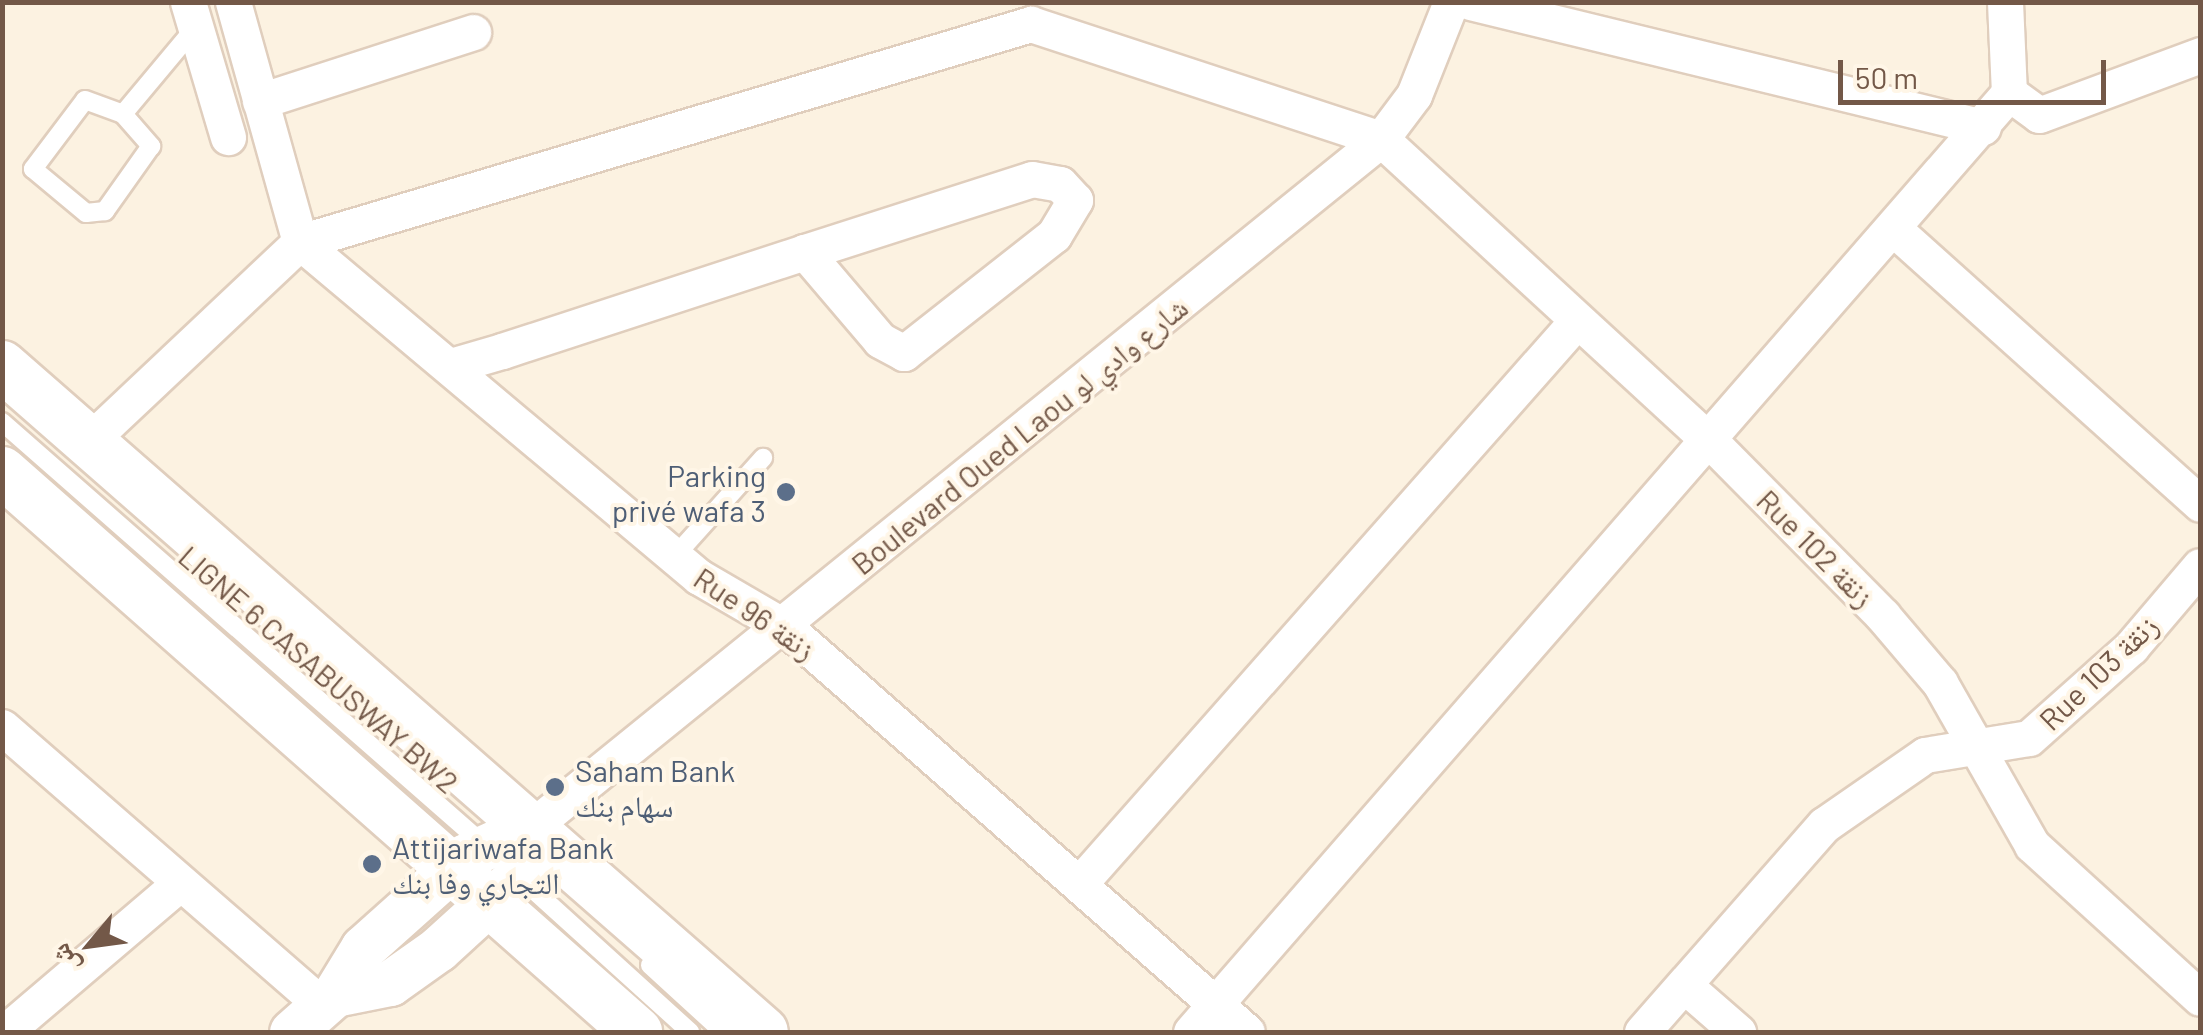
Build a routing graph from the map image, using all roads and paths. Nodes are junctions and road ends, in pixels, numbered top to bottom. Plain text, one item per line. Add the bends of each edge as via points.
1 (233, 2) edge
2 (1451, 2) edge
3 (1470, 2) edge
4 (2005, 2) edge
5 (1029, 13) edge
6 (192, 15) edge
7 (473, 32) dead end
8 (2200, 55) edge
9 (2009, 93) junction
10 (260, 100) junction
11 (124, 114) junction
12 (1983, 127) junction
13 (228, 137) dead end
14 (1381, 139) junction
15 (1895, 230) junction
16 (300, 242) junction
17 (805, 252) junction
18 (1575, 322) junction
19 (454, 365) junction
20 (2, 366) edge
21 (2, 388) edge
22 (2, 422) edge
23 (88, 443) junction
24 (1712, 443) junction
25 (763, 458) dead end
26 (2, 472) edge
27 (2200, 504) edge
28 (674, 556) junction
29 (2200, 566) edge
30 (785, 627) junction
31 (2, 727) edge
32 (1977, 750) junction
33 (502, 859) junction
34 (1080, 883) junction
35 (178, 885) junction
36 (1684, 985) junction
37 (2200, 998) edge
38 (1214, 1004) junction
39 (317, 1011) edge
40 (5, 1031) edge
41 (637, 1032) edge
42 (690, 1032) edge
43 (723, 1032) edge
44 (763, 1032) edge
45 (1191, 1032) edge
46 (1247, 1032) edge
47 (1642, 1032) edge
48 (1738, 1032) edge

1 - 10 street
2 - 14 street, Boulevard Oued Laou شارع وادي لو via 1414,95
3 - 12 street
4 - 9 street
5 - 14 street
5 - 16 street
6 - 11 lane
6 - 13 street
7 - 10 street
8 - 9 street via 2059,112 2026,110
9 - 12 street
10 - 16 street
11 - 11 lane via 86,100 36,154 33,169 86,213 105,211 148,161 151,146
12 - 15 street
14 - 18 street, Rue 102 زنقة
14 - 30 street, Boulevard Oued Laou شارع وادي لو
15 - 24 street
15 - 27 street
16 - 19 street, Rue 96 زنقة
16 - 23 street
17 - 17 street via 1032,179 1060,184 1075,200 1054,234 904,353 880,340
17 - 19 street
18 - 24 street, Rue 102 زنقة
18 - 34 street
19 - 28 street, Rue 96 زنقة
20 - 23 main road
21 - 33 lane, LIGNE 6 CASABUSWAY BW2
22 - 33 lane, LIGNE 6 CASABUSWAY BW2
23 - 33 main road
24 - 32 street, Rue 102 زنقة via 1894,630
24 - 38 street
25 - 28 lane
26 - 33 main road
28 - 30 street, Rue 96 زنقة
29 - 32 street, Rue 103 زنقة via 2054,719 2029,738
30 - 33 street, Boulevard Oued Laou شارع وادي لو
30 - 34 street, Rue 96 زنقة
31 - 35 street
32 - 36 street, Rue 103 زنقة via 1925,755 1879,779 1824,825
32 - 37 street, Rue 102 زنقة via 2032,845
33 - 39 street, Boulevard Oued Laou شارع وادي لو via 363,948
33 - 41 main road
33 - 42 lane, LIGNE 6 CASABUSWAY BW2
33 - 43 lane, LIGNE 6 CASABUSWAY BW2
33 - 44 main road
34 - 38 street, Rue 96 زنقة
35 - 39 street
35 - 40 street
36 - 47 street, Rue 103 زنقة
36 - 48 street
38 - 45 street
38 - 46 street, Rue 96 زنقة

